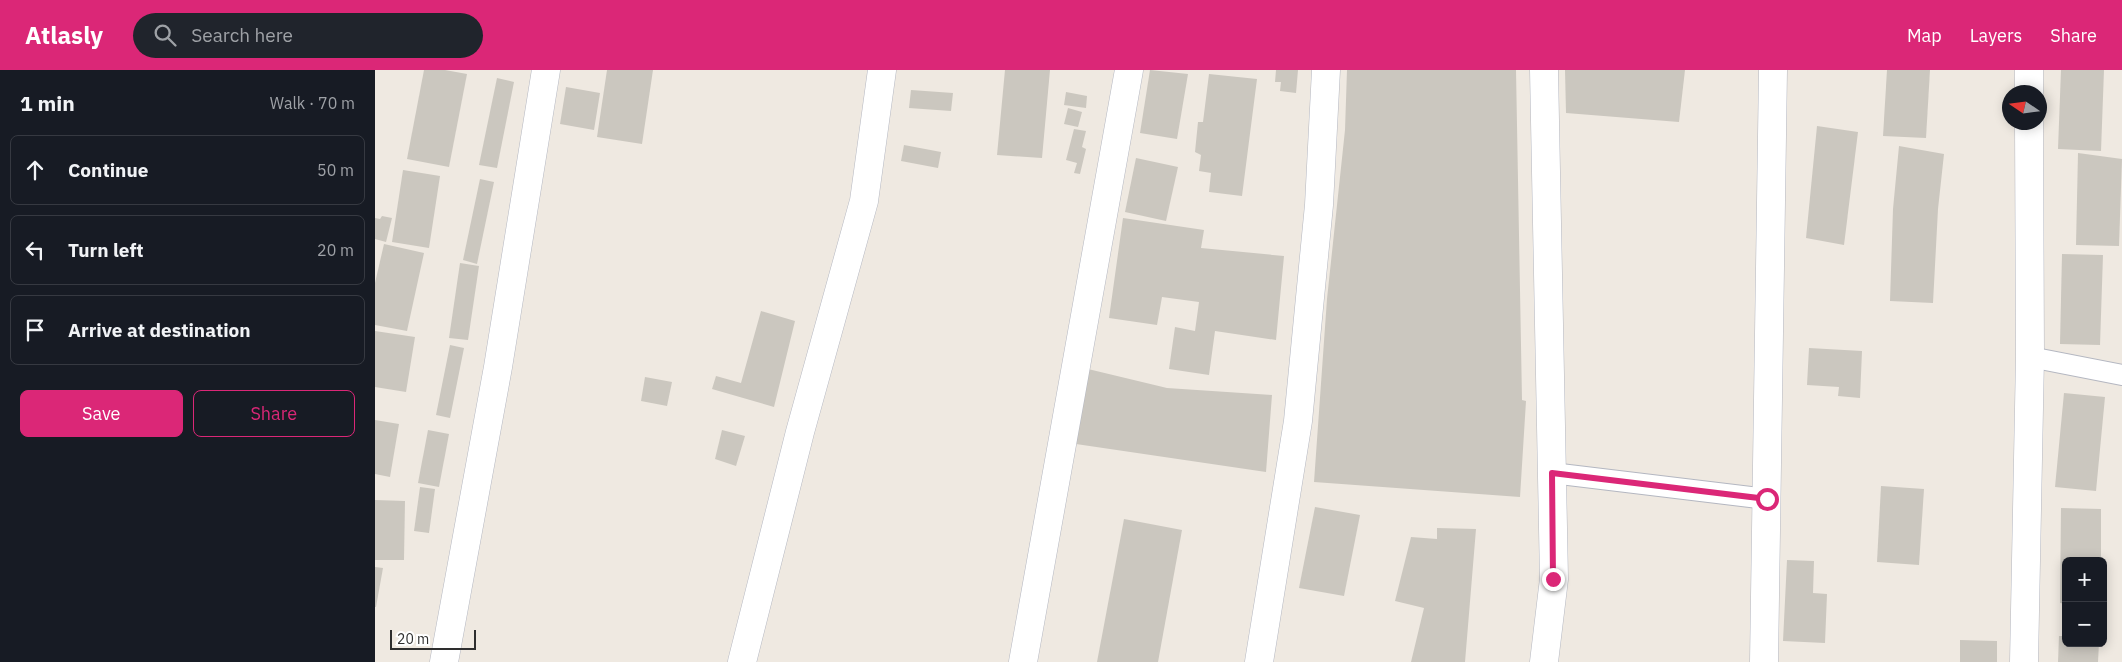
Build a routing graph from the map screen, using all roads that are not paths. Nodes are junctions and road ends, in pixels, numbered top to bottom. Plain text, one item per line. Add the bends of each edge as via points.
1 (546, 70) edge
2 (882, 70) edge
3 (1129, 70) edge
4 (1326, 70) edge
5 (1544, 70) edge
6 (1773, 70) edge
7 (2029, 70) edge
8 (2029, 85) edge
9 (2029, 130) edge
10 (2030, 357) junction
11 (2122, 375) edge
12 (1552, 473) junction
13 (1767, 499) junction
14 (444, 662) edge
15 (742, 662) edge
16 (1023, 662) edge
17 (1259, 662) edge
18 (1544, 662) edge
19 (1764, 662) edge
20 (2024, 662) edge

1 - 14 street via 498,367
2 - 15 street via 864,201 800,432
3 - 16 street
4 - 17 street via 1319,205 1298,421
5 - 12 street
6 - 13 street
7 - 8 street
9 - 10 street
10 - 11 street
10 - 20 street
12 - 13 street
12 - 18 street via 1553,579
13 - 19 street

